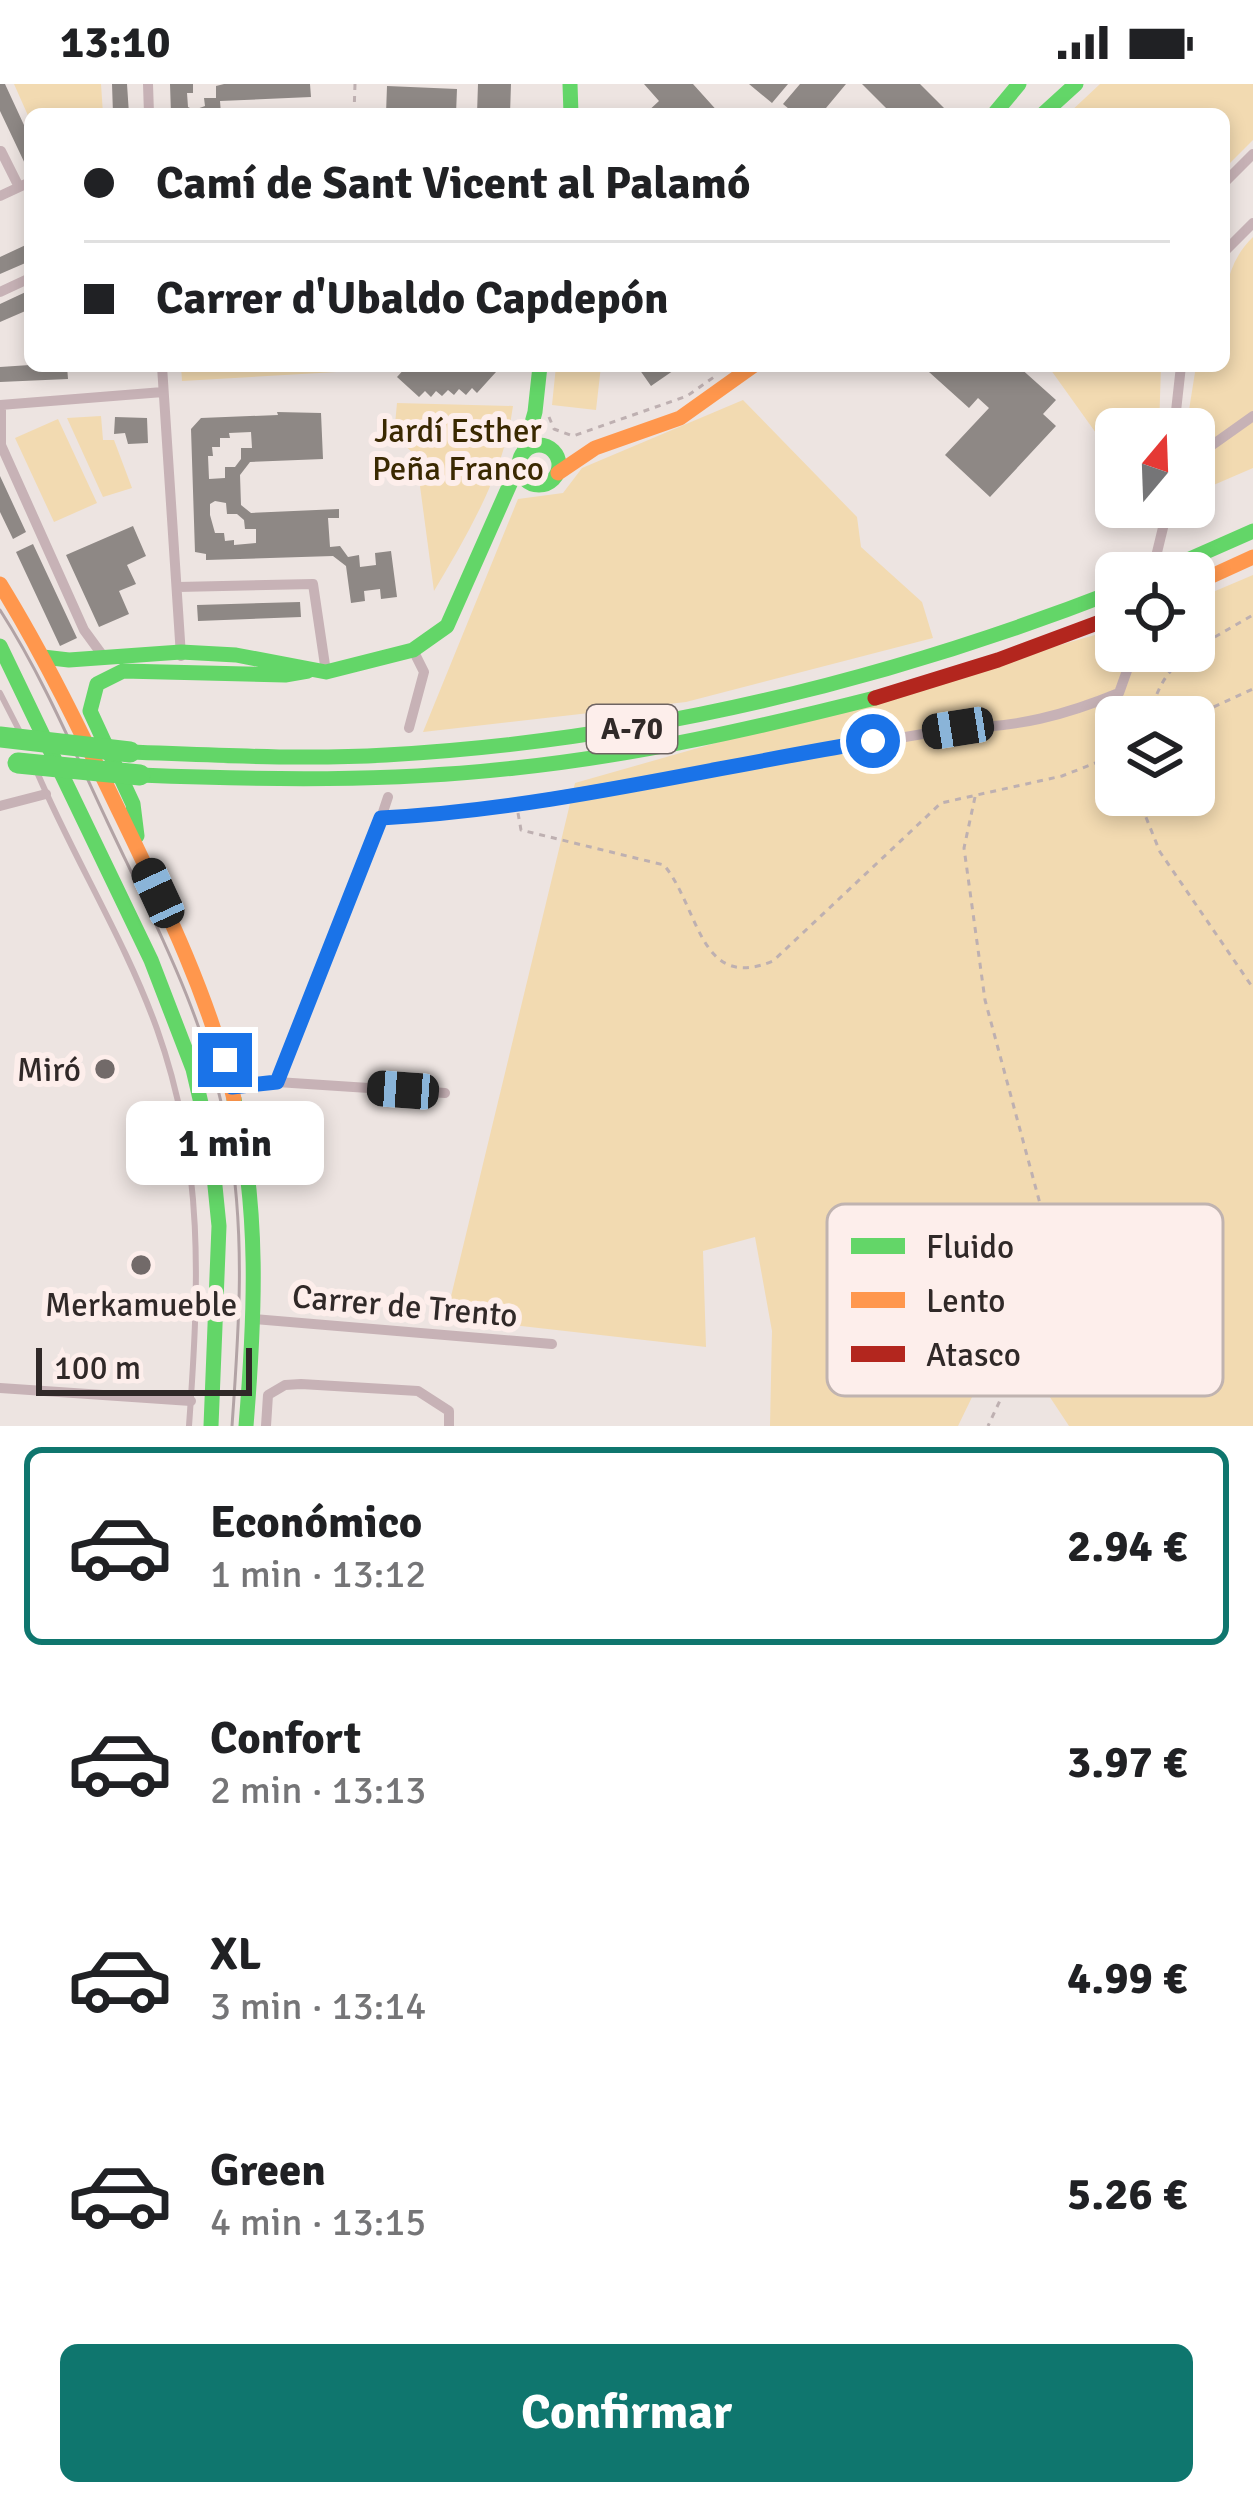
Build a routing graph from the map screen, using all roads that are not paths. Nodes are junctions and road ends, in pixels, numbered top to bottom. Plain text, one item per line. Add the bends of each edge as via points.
1 (1019, 84) edge
2 (1076, 84) edge
3 (999, 108) edge
4 (1050, 108) edge
5 (0, 151) edge
6 (1253, 154) edge
7 (1230, 177) edge
8 (24, 185) edge
9 (0, 196) edge
10 (1253, 224) edge
11 (1230, 246) edge
12 (162, 372) edge
13 (540, 372) edge
14 (746, 372) edge
15 (1180, 372) edge
16 (163, 392) junction
17 (0, 405) edge
18 (1176, 408) edge
19 (535, 412) junction
20 (1253, 416) edge
21 (1215, 443) edge
22 (553, 457) junction
23 (521, 458) junction
24 (533, 485) junction
25 (500, 503) junction
26 (1253, 531) edge
27 (1204, 552) edge
28 (1253, 557) edge
29 (1215, 574) edge
30 (0, 584) edge
31 (178, 587) junction
32 (1095, 599) edge
33 (1095, 624) edge
34 (0, 646) edge
35 (413, 650) junction
36 (103, 656) junction
37 (43, 657) junction
38 (181, 661) junction
39 (318, 671) junction
40 (1128, 672) edge
41 (0, 693) edge
42 (410, 728) dead end
43 (0, 737) edge
44 (9, 761) edge
45 (46, 794) junction
46 (388, 797) dead end
47 (0, 806) edge
48 (381, 818) junction
49 (139, 851) junction
50 (277, 1082) junction
51 (232, 1087) junction
52 (445, 1093) dead end
53 (253, 1319) junction
54 (552, 1345) dead end
55 (0, 1388) edge
56 (191, 1401) junction
57 (189, 1426) edge
58 (211, 1426) edge
59 (246, 1426) edge
60 (266, 1426) edge
61 (448, 1426) edge

1 - 3 main road
2 - 4 main road
5 - 8 street
6 - 7 street
8 - 9 street
10 - 11 street
12 - 16 street
13 - 19 main road
14 - 22 main road via 668,424
15 - 18 street
16 - 17 street
16 - 31 street
17 - 36 street via 1,445
19 - 22 main road
19 - 23 main road
20 - 21 street
22 - 23 main road via 540,445
22 - 24 main road via 548,483
23 - 24 main road via 520,474
23 - 25 main road
24 - 25 main road
25 - 35 main road via 447,626
26 - 27 main road
28 - 29 main road
30 - 37 main road
31 - 38 street
31 - 39 street via 314,584
32 - 43 main road, A-70, bridge via 905,666 624,731 388,755 130,752
33 - 44 main road, A-70, bridge via 815,715 659,750 509,771 342,781 140,775
34 - 58 main road via 163,989 204,1109 220,1220
35 - 39 main road
35 - 42 street via 424,672
36 - 37 main road
36 - 38 main road
37 - 49 main road
38 - 39 main road via 249,656
38 - 49 main road via 118,672 91,696 94,724 133,804
40 - 48 street via 1119,693 1012,727 958,728 516,805
41 - 45 lane
45 - 47 street
45 - 56 lane via 131,967 177,1091 198,1230
46 - 48 street
48 - 50 street
49 - 51 main road via 206,998
50 - 51 street
50 - 52 street
51 - 53 main road via 251,1190
53 - 54 street, Carrer de Trento
53 - 59 main road
55 - 56 street
56 - 57 lane
60 - 61 street via 268,1395 300,1384 418,1391 449,1411

